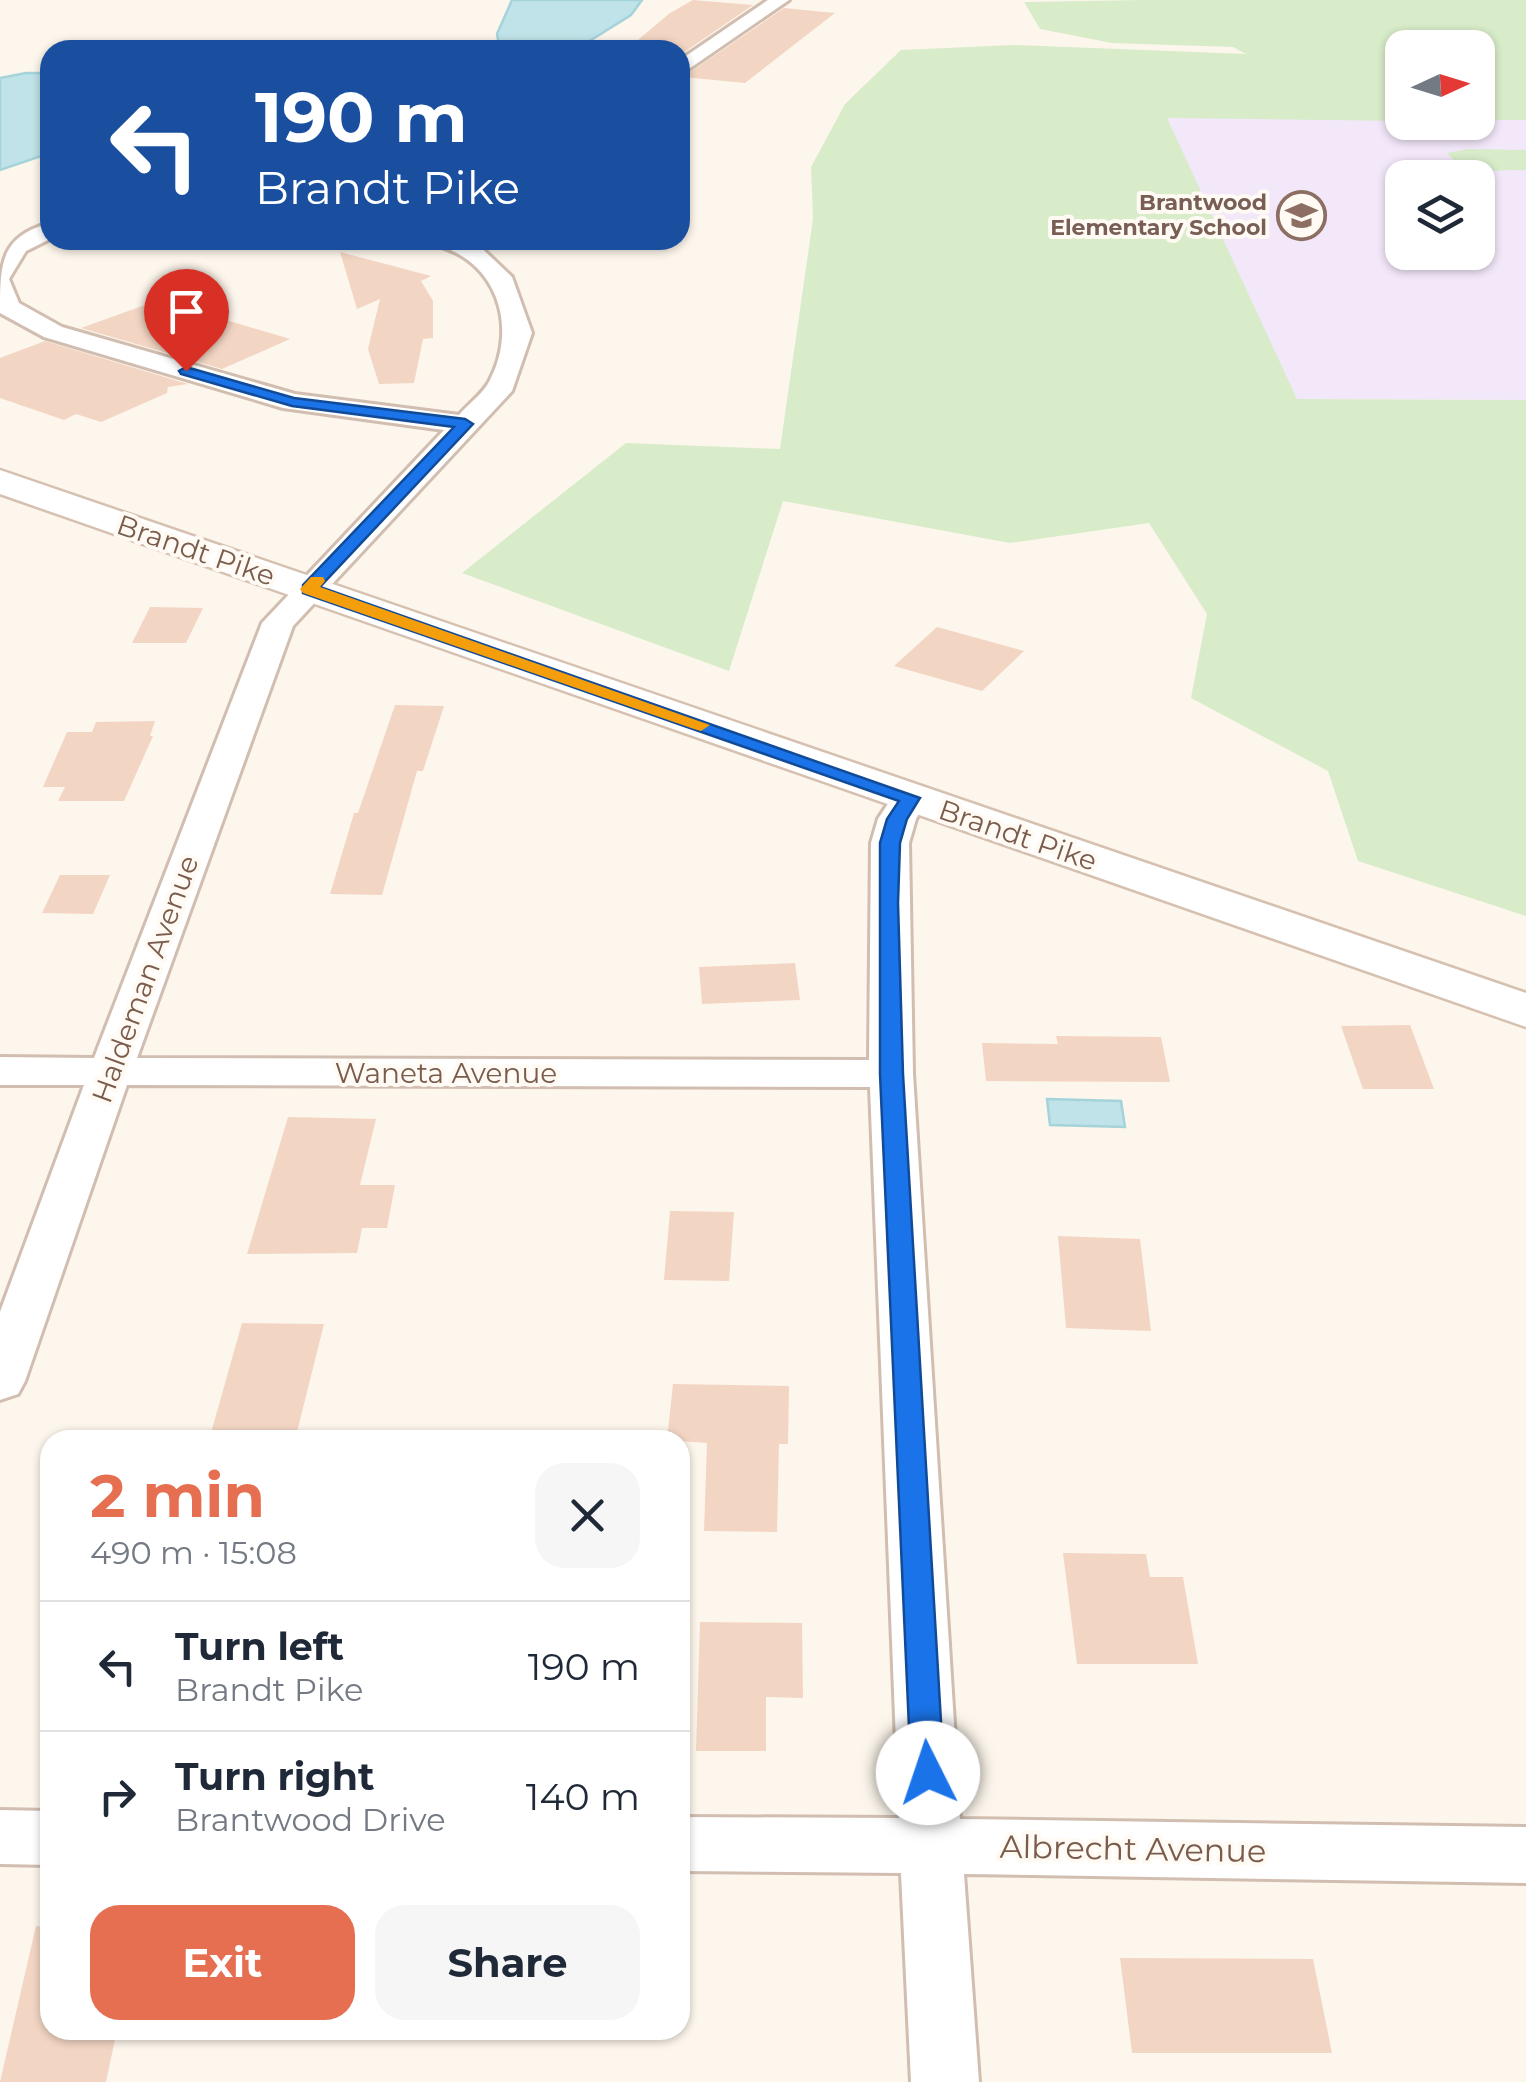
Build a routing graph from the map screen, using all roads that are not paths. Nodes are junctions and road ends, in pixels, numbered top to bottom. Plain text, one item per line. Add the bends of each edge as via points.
1 (780, 0) edge
2 (690, 62) edge
3 (40, 235) edge
4 (471, 250) edge
5 (0, 275) edge
6 (0, 284) edge
7 (465, 424) junction
8 (0, 481) edge
9 (309, 589) junction
10 (910, 798) junction
11 (1526, 1011) edge
12 (0, 1072) edge
13 (110, 1072) junction
14 (891, 1074) junction
15 (0, 1381) edge
16 (0, 1838) edge
17 (40, 1838) edge
18 (690, 1844) edge
19 (932, 1844) junction
20 (1526, 1855) edge
21 (945, 2082) edge

1 - 2 street
3 - 5 street via 18,246
4 - 7 street, Haldeman Avenue via 500,277 519,333 502,386
6 - 7 street via 8,307 53,332 115,351 292,402
7 - 9 street, Haldeman Avenue
8 - 9 main road, Brandt Pike
9 - 10 main road, Brandt Pike
9 - 13 street, Haldeman Avenue via 278,623
10 - 11 main road, Brandt Pike
10 - 14 street via 890,843
12 - 13 street, Waneta Avenue
13 - 14 street, Waneta Avenue
13 - 15 street, Haldeman Avenue
14 - 19 street
16 - 17 street
18 - 19 street, Albrecht Avenue
19 - 20 street, Albrecht Avenue
19 - 21 street

